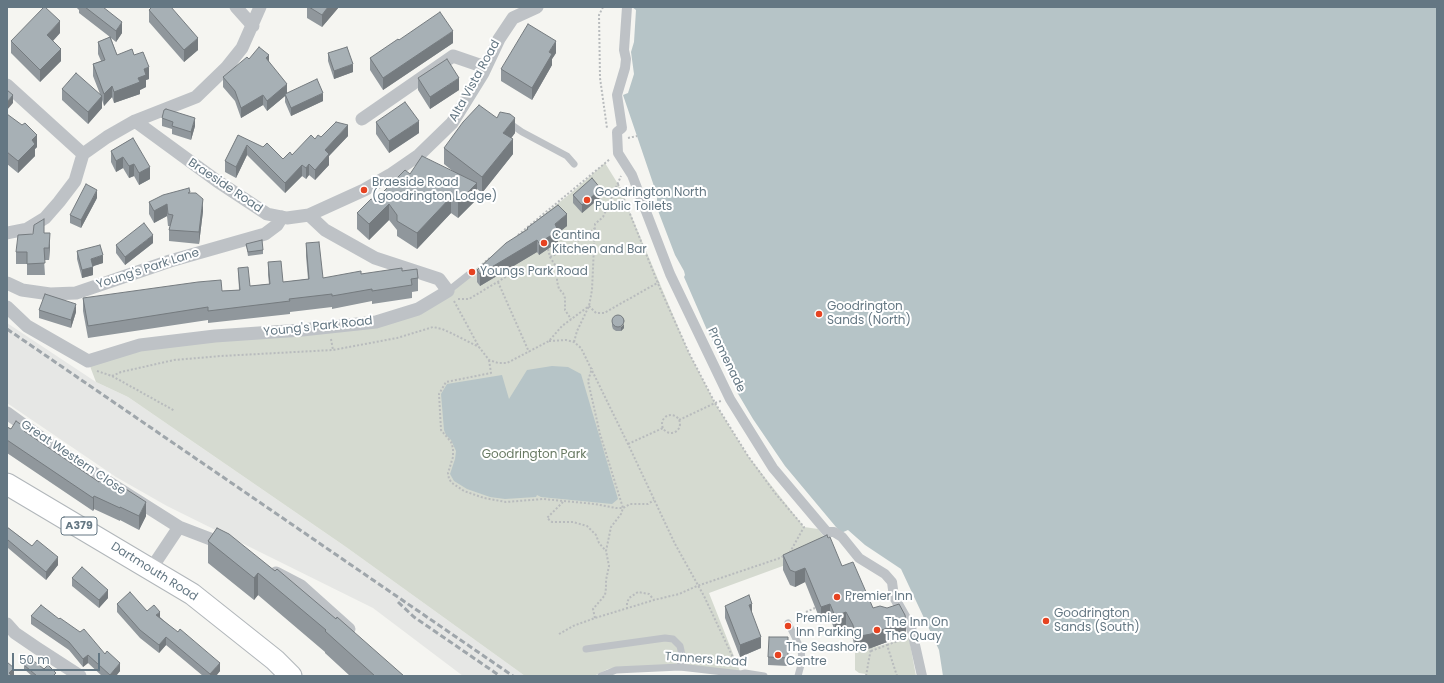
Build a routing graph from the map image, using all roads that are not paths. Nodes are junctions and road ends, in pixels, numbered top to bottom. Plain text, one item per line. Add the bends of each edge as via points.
1 (236, 7) edge
2 (260, 7) edge
3 (537, 7) edge
4 (627, 7) edge
5 (253, 26) junction
6 (486, 67) junction
7 (7, 85) edge
8 (362, 119) dead end
9 (135, 121) junction
10 (497, 121) edge
11 (83, 154) junction
12 (574, 164) dead end
13 (309, 215) junction
14 (282, 217) junction
15 (7, 233) edge
16 (472, 272) road end
17 (7, 283) edge
18 (448, 291) junction
19 (7, 307) edge
20 (7, 414) edge
21 (7, 484) edge
22 (179, 527) junction
23 (239, 552) edge
24 (267, 567) edge
25 (151, 569) junction
26 (788, 623) dead end
27 (7, 624) edge
28 (360, 639) edge
29 (586, 649) dead end
30 (680, 668) junction
31 (80, 676) edge
32 (290, 676) edge
33 (601, 676) edge
34 (764, 676) edge
35 (798, 676) edge
36 (922, 676) edge

1 - 5 street
2 - 5 street
3 - 6 street, Alta Vista Road via 513,18 499,39
4 - 36 street, Promenade via 625,68 616,95 622,128 617,132 618,153 632,175 670,274 730,399 773,468 827,532 834,532 842,538 859,558 885,574 892,582 894,597 911,627
5 - 9 street via 242,48 226,68 196,97
6 - 8 street via 453,56
6 - 13 street, Alta Vista Road via 448,132 390,175
7 - 11 street
9 - 11 street
9 - 14 street, Braeside Road via 248,203 267,214
10 - 12 lane via 512,125 567,156
11 - 15 street via 75,181 45,218 27,229
13 - 14 street, Braeside Road
13 - 18 street via 325,230 375,258 439,279
14 - 17 street, Young's Park Lane via 277,225 265,234 170,261 76,293 50,294 22,290
16 - 18 lane, Young's Park Road
18 - 19 street, Young's Park Road via 418,309 376,322 140,345 88,361 27,326
20 - 22 street, Great Western Close via 62,454
21 - 25 main road, Dartmouth Road / A379
22 - 23 street, Great Western Close
22 - 25 street
24 - 28 street via 301,586
25 - 32 main road, Dartmouth Road / A379 via 211,608 275,660
26 - 35 lane via 801,650 802,660
27 - 31 street via 15,633
29 - 30 lane via 673,639 680,646
30 - 33 lane, Tanners Road via 616,670
30 - 34 lane, Tanners Road

